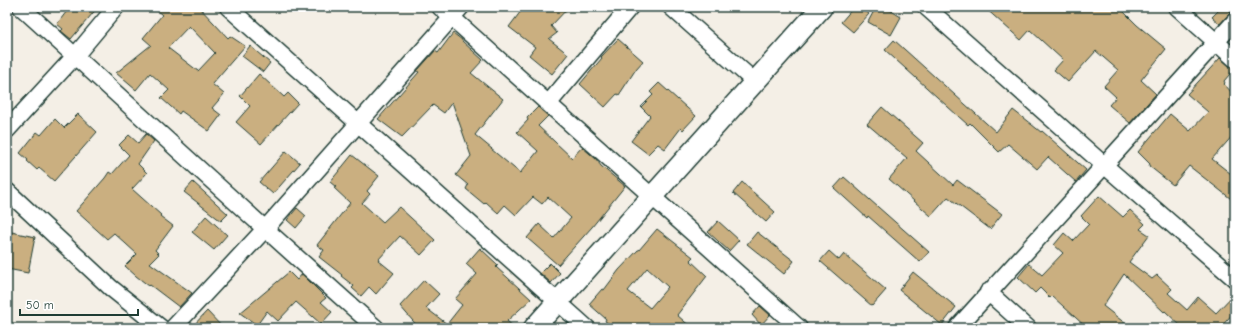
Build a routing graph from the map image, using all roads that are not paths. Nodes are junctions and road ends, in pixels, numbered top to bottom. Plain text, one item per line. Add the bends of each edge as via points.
1 (21, 7) edge
2 (116, 7) edge
3 (228, 7) edge
4 (630, 7) edge
5 (671, 7) edge
6 (822, 7) edge
7 (926, 7) edge
8 (1177, 7) edge
9 (451, 10) edge
10 (1235, 21) edge
11 (1216, 42) junction
12 (75, 56) junction
13 (1235, 59) edge
14 (755, 82) junction
15 (548, 104) junction
16 (359, 123) junction
17 (7, 130) edge
18 (1104, 165) junction
19 (7, 191) edge
20 (652, 197) junction
21 (265, 230) junction
22 (1235, 279) edge
23 (988, 292) junction
24 (558, 302) junction
25 (161, 328) edge
26 (173, 328) edge
27 (376, 328) edge
28 (534, 328) edge
29 (587, 328) edge
30 (799, 328) edge
31 (957, 328) edge
32 (1028, 328) edge

1 - 12 street
2 - 12 street
3 - 16 street
4 - 15 street
5 - 14 street
6 - 14 street
7 - 18 street
8 - 11 street
9 - 15 street
9 - 16 street
10 - 11 street
11 - 13 street
11 - 18 street
12 - 17 street
12 - 21 street
14 - 20 street
15 - 20 street
16 - 21 street
16 - 24 street
18 - 22 street
18 - 23 street
19 - 25 street via 111,288
20 - 24 street
20 - 30 street
21 - 26 street
21 - 27 street
23 - 31 street
23 - 32 street
24 - 28 street
24 - 29 street

